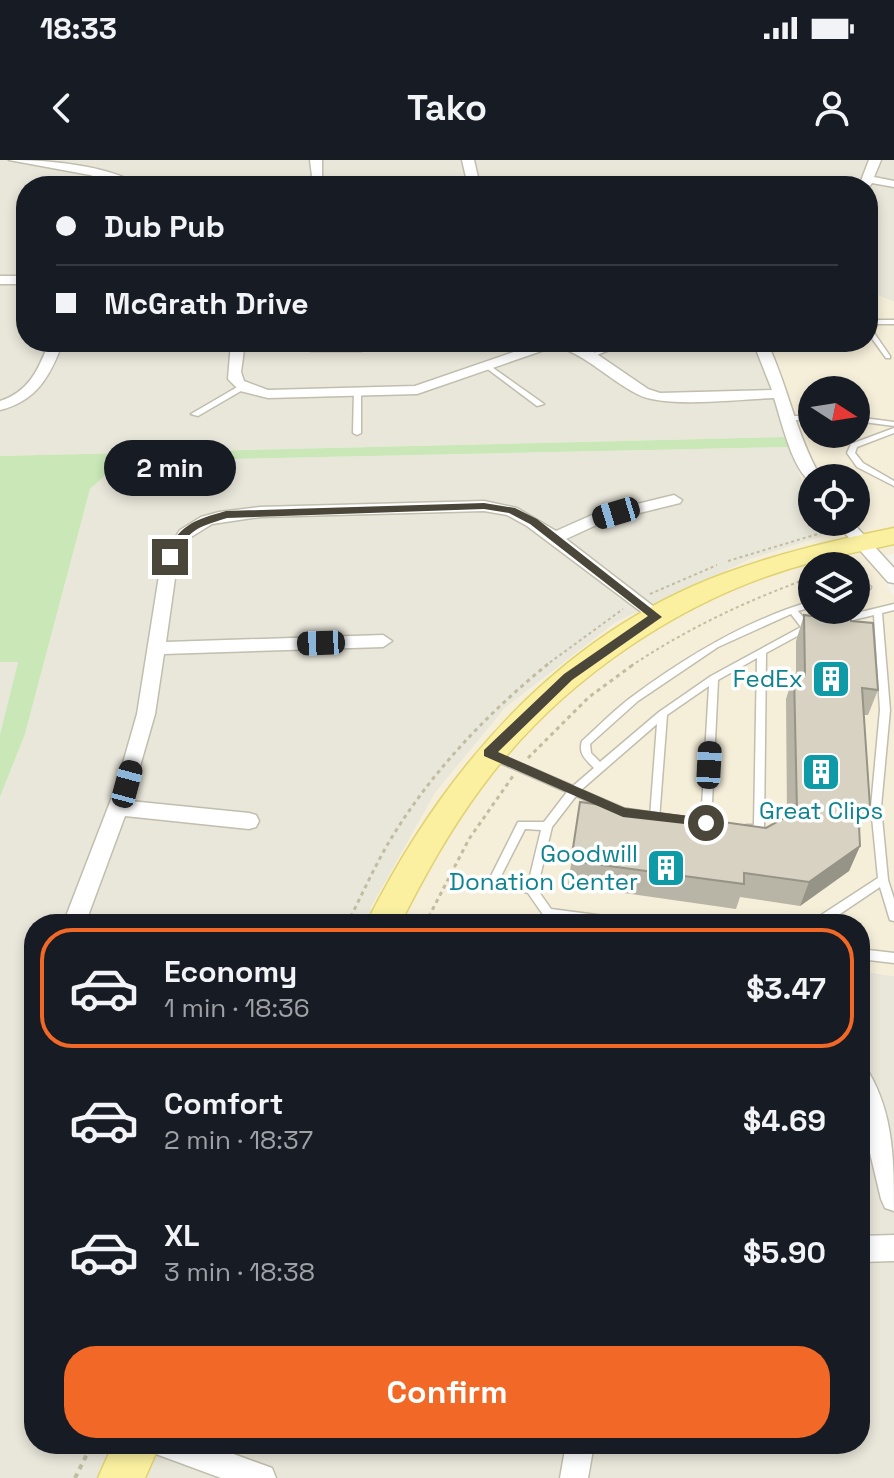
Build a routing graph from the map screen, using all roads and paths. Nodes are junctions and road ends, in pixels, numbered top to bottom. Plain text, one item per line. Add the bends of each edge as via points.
1 (15, 160) edge
2 (111, 160) edge
3 (316, 160) edge
4 (92, 172) junction
5 (104, 176) edge
6 (318, 176) dead end
7 (878, 339) edge
8 (52, 352) edge
9 (236, 352) edge
10 (514, 352) edge
11 (583, 352) edge
12 (600, 352) edge
13 (764, 352) edge
14 (590, 356) junction
15 (891, 357) edge
16 (487, 366) junction
17 (894, 370) edge
18 (242, 388) junction
19 (357, 392) junction
20 (782, 394) junction
21 (540, 404) dead end
22 (0, 406) edge
23 (195, 414) dead end
24 (789, 418) junction
25 (798, 418) edge
26 (870, 423) edge
27 (894, 429) edge
28 (357, 433) dead end
29 (807, 464) edge
30 (894, 484) edge
31 (674, 500) dead end
32 (870, 534) edge
33 (842, 536) edge
34 (856, 536) edge
35 (894, 536) edge
36 (555, 538) junction
37 (894, 578) edge
38 (894, 607) edge
39 (798, 608) edge
40 (792, 610) junction
41 (878, 612) junction
42 (870, 614) edge
43 (656, 617) junction
44 (819, 624) edge
45 (806, 627) junction
46 (383, 641) dead end
47 (157, 648) junction
48 (762, 653) junction
49 (714, 678) junction
50 (662, 714) junction
51 (489, 753) junction
52 (600, 768) junction
53 (574, 791) junction
54 (119, 808) junction
55 (645, 815) junction
56 (668, 818) edge
57 (249, 821) dead end
58 (693, 821) edge
59 (706, 823) junction
60 (719, 825) edge
61 (547, 826) junction
62 (732, 826) edge
63 (883, 880) junction
64 (532, 890) junction
65 (78, 914) edge
66 (389, 914) edge
67 (556, 914) edge
68 (831, 914) edge
69 (894, 917) edge
70 (870, 955) edge
71 (894, 958) edge
72 (870, 1103) edge
73 (894, 1199) edge
74 (894, 1248) edge
75 (870, 1249) edge
76 (87, 1454) edge
77 (132, 1454) edge
78 (194, 1454) edge
79 (578, 1454) edge
80 (75, 1478) edge
81 (121, 1478) edge
82 (262, 1478) edge
83 (574, 1478) edge

1 - 4 street
2 - 4 street
3 - 6 street
4 - 5 street
7 - 15 lane
8 - 22 street via 42,379 21,399
9 - 18 street via 232,373
10 - 16 street
11 - 14 street
12 - 14 lane
13 - 20 street
14 - 20 street via 659,397
15 - 17 lane
16 - 19 street via 417,390
16 - 21 lane
18 - 19 street via 268,394
18 - 23 lane
19 - 28 lane
20 - 24 street
24 - 25 lane
24 - 29 street
26 - 27 lane
27 - 30 lane via 854,446 851,453 860,465
31 - 36 street via 598,518
32 - 35 main road
33 - 43 main road
34 - 37 street
36 - 43 street
36 - 47 street via 511,511 484,506 226,514 195,524 177,539
38 - 41 lane
39 - 40 lane
40 - 45 lane
40 - 52 lane via 715,645 635,699 585,743 586,754
41 - 42 lane
41 - 63 lane via 885,710 876,807
43 - 51 main road via 568,677
44 - 45 lane
45 - 48 lane
46 - 47 street
47 - 54 street via 146,714
48 - 49 lane
48 - 62 lane via 759,829
49 - 50 lane
49 - 59 lane
50 - 52 lane
50 - 55 lane
51 - 53 lane
51 - 66 main road via 432,835
52 - 53 lane
53 - 55 lane via 623,812
53 - 61 lane
54 - 57 street
54 - 65 street
55 - 56 lane
58 - 59 lane
59 - 60 lane
61 - 64 lane
61 - 64 lane via 522,825 495,878
63 - 68 lane
63 - 69 lane
64 - 67 lane via 548,913
70 - 71 lane
72 - 73 street
74 - 75 street
76 - 80 path
77 - 81 main road
78 - 82 street
79 - 83 street

